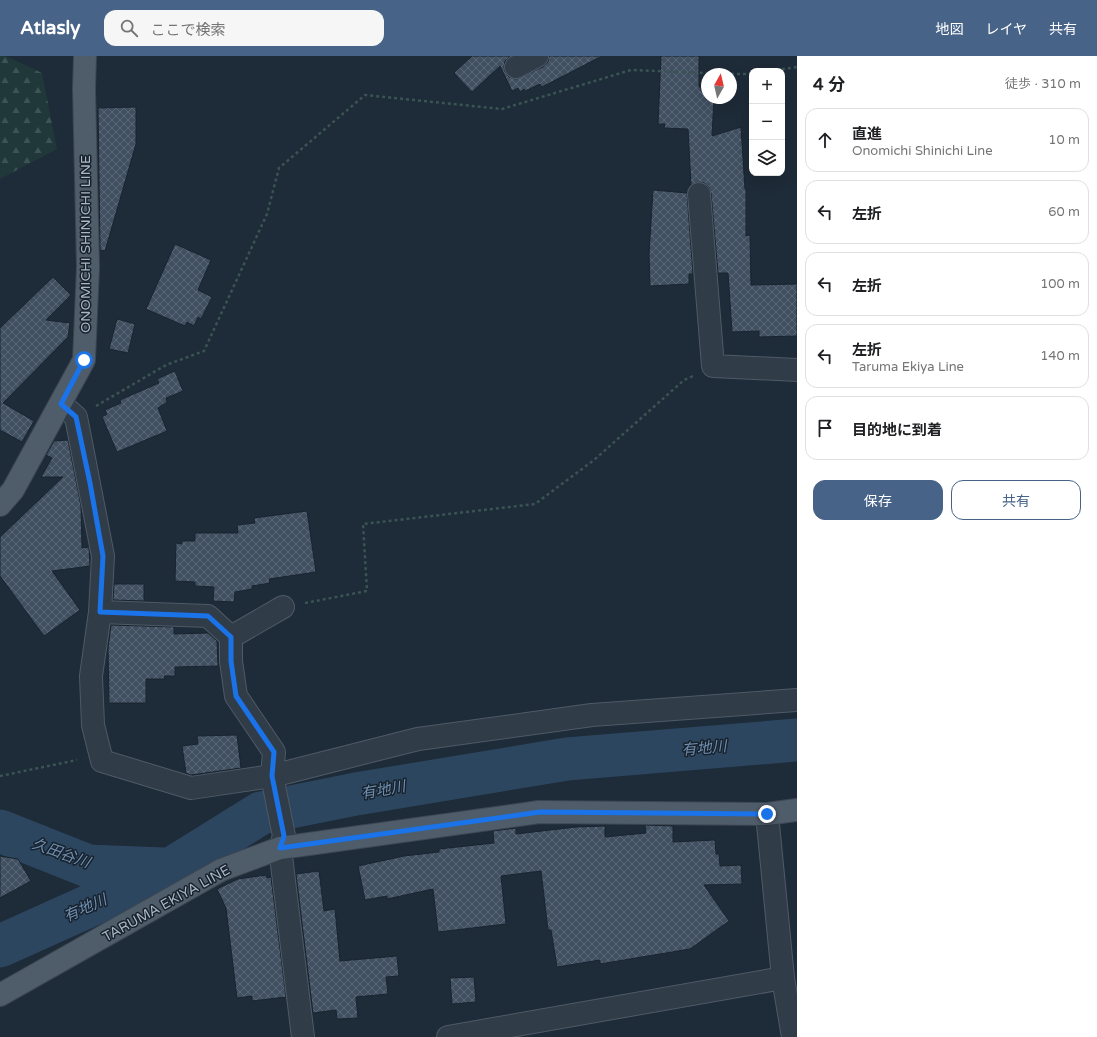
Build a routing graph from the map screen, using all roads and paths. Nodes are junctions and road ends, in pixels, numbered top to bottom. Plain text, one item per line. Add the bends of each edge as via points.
1 (85, 56) edge
2 (537, 56) edge
3 (516, 67) dead end
4 (797, 67) edge
5 (785, 69) edge
6 (701, 73) edge
7 (737, 74) edge
8 (749, 74) edge
9 (699, 194) dead end
10 (713, 366) junction
11 (797, 370) edge
12 (69, 411) junction
13 (0, 505) edge
14 (283, 607) joint
15 (100, 612) junction
16 (231, 637) junction
17 (797, 700) edge
18 (102, 761) junction
19 (0, 776) edge
20 (272, 776) junction
21 (797, 810) edge
22 (767, 814) junction
23 (282, 842) junction
24 (783, 978) junction
25 (0, 995) edge
26 (303, 1037) edge
27 (448, 1037) edge
28 (793, 1037) edge

1 - 12 main road, ONOMICHI SHINICHI LINE via 88,267 84,360
2 - 3 street
4 - 5 path
6 - 12 path via 631,70 502,108 365,95 279,168 267,214 204,351 166,365
7 - 8 path
9 - 10 street
10 - 11 street
10 - 14 path via 684,380 594,460 535,504 363,524 367,591
12 - 13 main road, ONOMICHI SHINICHI LINE
12 - 15 street via 103,556
14 - 16 street
15 - 16 street via 208,616
15 - 18 street via 91,676 93,725
16 - 20 street via 231,661 236,696 274,752
17 - 20 street via 592,715 418,739
18 - 19 path via 83,759
18 - 20 street via 191,788
20 - 23 street
21 - 22 main road, TARUMA EKIYA LINE
22 - 23 main road, TARUMA EKIYA LINE via 540,812
22 - 24 street
23 - 25 main road, TARUMA EKIYA LINE via 221,870
23 - 26 street
24 - 27 street
24 - 28 street

